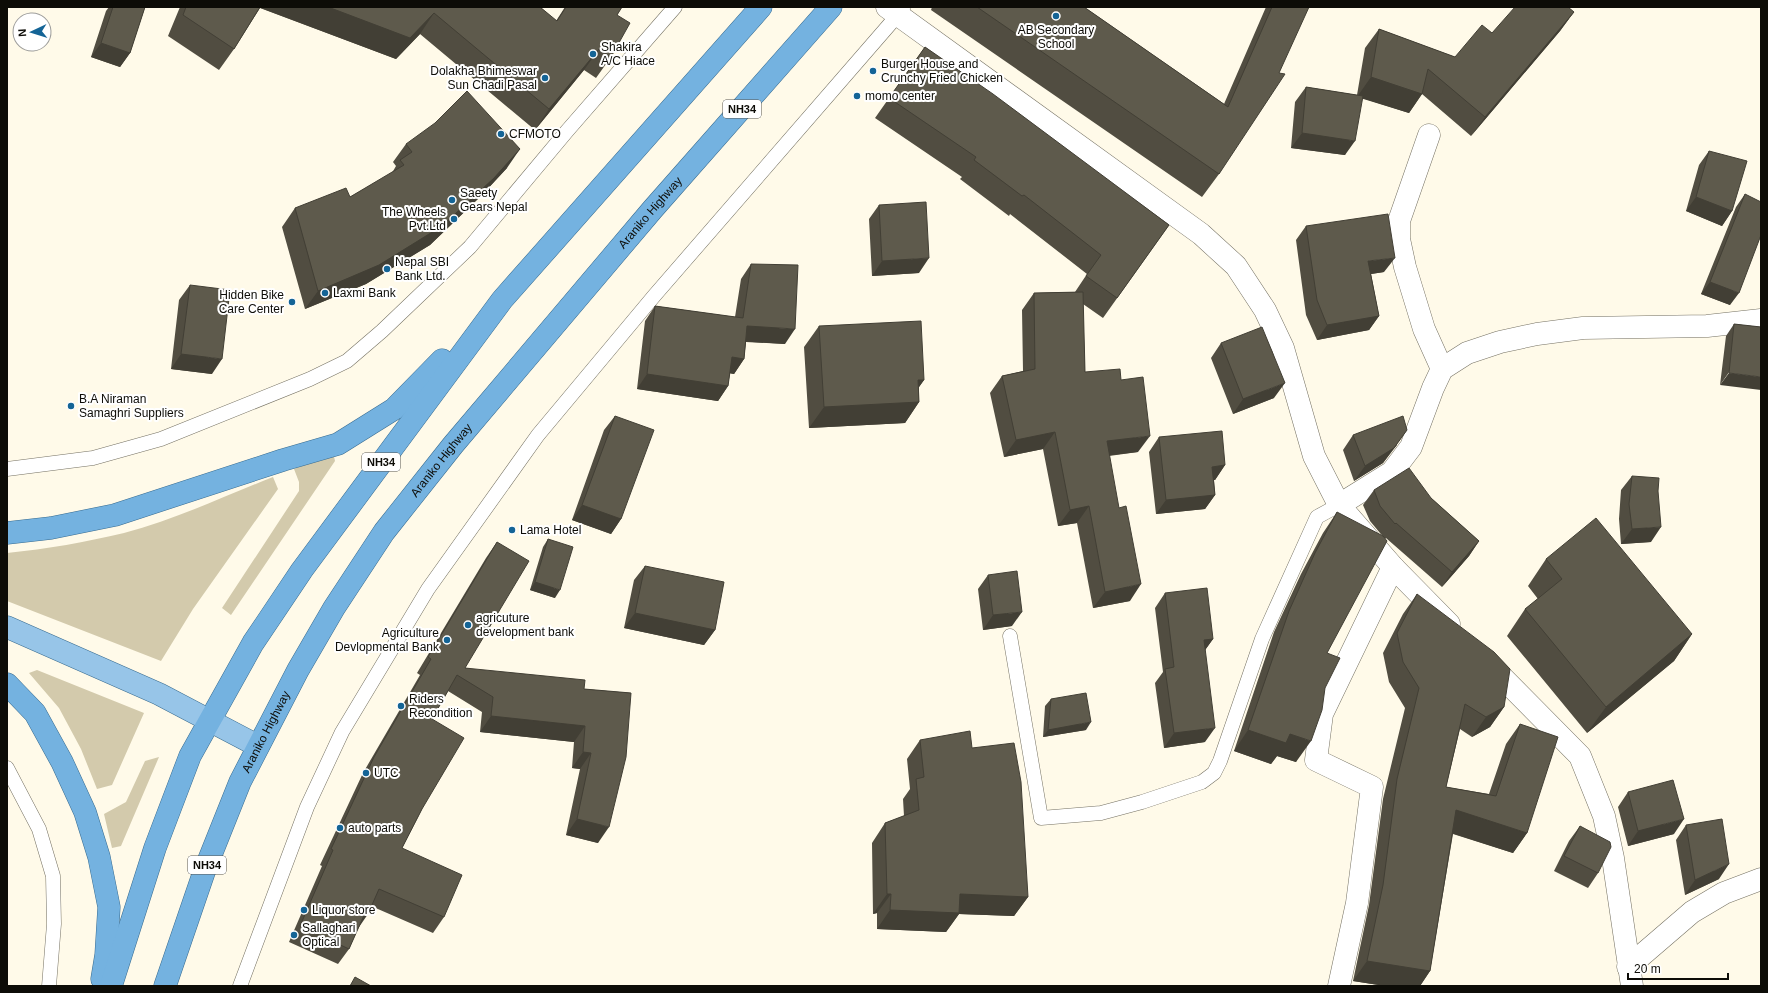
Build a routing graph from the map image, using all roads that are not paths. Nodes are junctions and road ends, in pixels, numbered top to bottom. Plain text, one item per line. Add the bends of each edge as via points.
1 (675, 7) edge
2 (761, 7) edge
3 (832, 7) edge
4 (897, 10) edge
5 (1429, 135) dead end
6 (502, 300) junction
7 (1761, 320) edge
8 (1442, 369) junction
9 (7, 469) edge
10 (1339, 505) junction
11 (7, 533) edge
12 (1393, 567) junction
13 (7, 627) edge
14 (1010, 636) dead end
15 (7, 684) edge
16 (210, 720) junction
17 (258, 746) junction
18 (7, 768) edge
19 (1761, 878) edge
20 (1630, 976) edge
21 (49, 986) edge
22 (101, 986) edge
23 (111, 986) edge
24 (164, 986) edge
25 (240, 986) edge
26 (1339, 986) edge

1 - 9 lane via 470,247 347,361 310,379 161,439 93,458
2 - 6 highway, NH34
3 - 17 highway, Araniko Highway / NH34 via 652,210 453,445 384,532 334,608
4 - 10 street via 1201,234 1236,266 1266,310 1283,348 1314,456
4 - 25 lane via 538,436 428,589 342,732 307,807
5 - 8 street via 1399,221 1399,239 1424,329
6 - 11 highway via 394,409 338,444 115,515 51,528
6 - 16 highway, NH34 via 302,570 253,642
7 - 8 street via 1707,326 1583,328 1537,334 1466,353
8 - 10 street via 1411,446 1392,472
10 - 12 street
10 - 14 lane via 1317,517 1262,639 1220,761 1214,773 1202,782 1101,813 1041,818
12 - 20 street via 1580,756 1604,816 1613,858
12 - 26 street via 1322,714 1316,760 1372,787 1357,903
13 - 16 main road via 159,694
15 - 22 highway via 35,713 62,762 85,812 109,907
16 - 17 main road
16 - 23 highway, NH34 via 190,756 154,848
17 - 24 highway, Araniko Highway / NH34 via 240,782 204,872
18 - 21 lane via 40,829 53,876 54,924
19 - 20 street via 1724,893 1692,912

